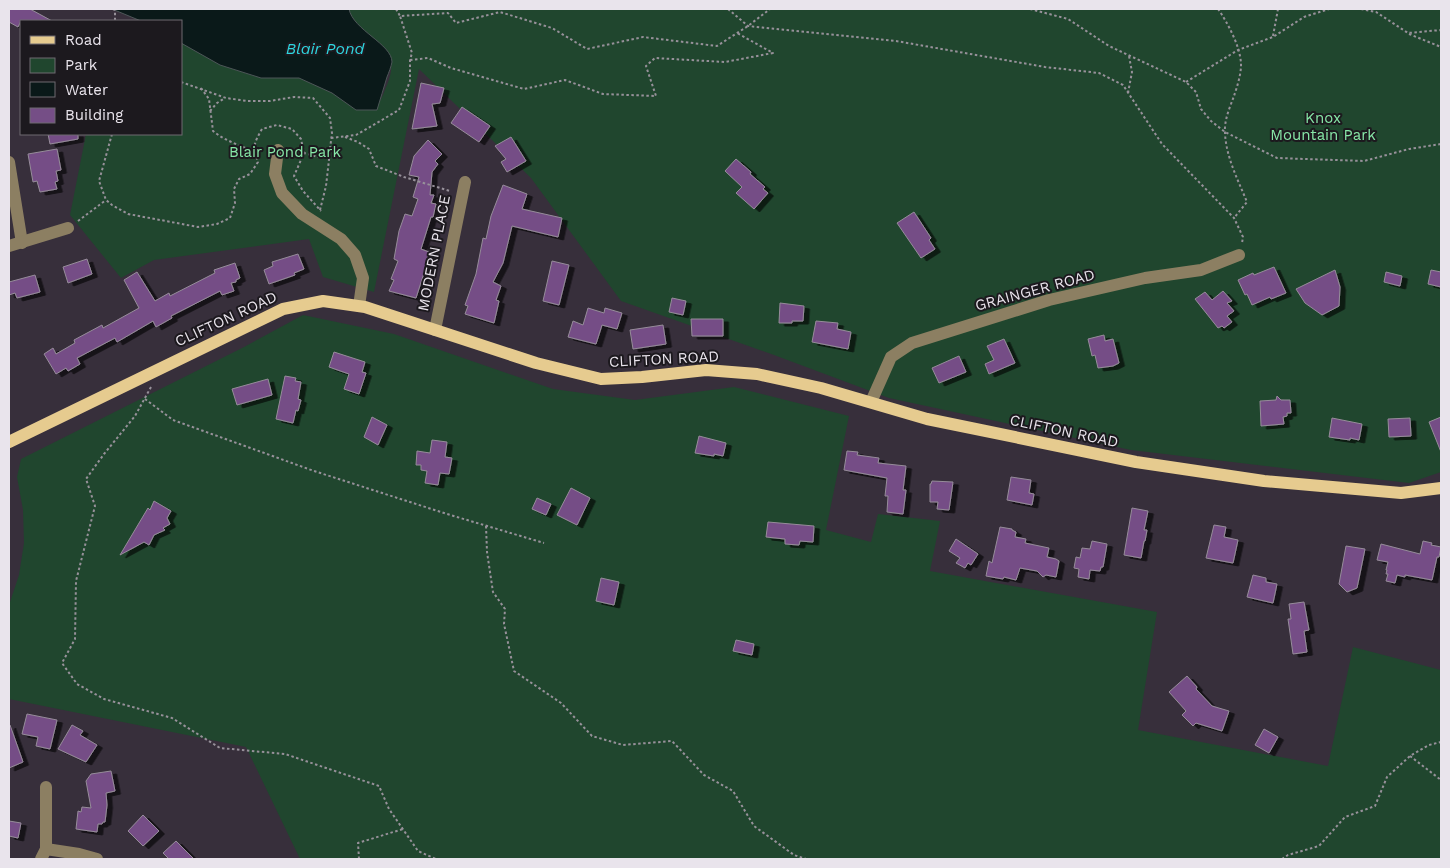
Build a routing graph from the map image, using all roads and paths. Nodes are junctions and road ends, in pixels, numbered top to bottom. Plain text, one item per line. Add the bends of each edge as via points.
1 (112, 9) edge
2 (396, 9) edge
3 (728, 9) edge
4 (770, 9) edge
5 (1030, 9) edge
6 (1218, 9) edge
7 (1278, 9) edge
8 (1329, 9) edge
9 (1361, 9) edge
10 (400, 16) junction
11 (115, 20) edge
12 (748, 26) junction
13 (1441, 30) edge
14 (737, 33) junction
15 (1408, 33) junction
16 (1273, 37) junction
17 (1441, 48) edge
18 (1238, 50) junction
19 (1129, 56) junction
20 (410, 60) junction
21 (182, 82) edge
22 (1186, 82) junction
23 (201, 88) junction
24 (1128, 93) junction
25 (226, 98) junction
26 (210, 111) junction
27 (1225, 132) junction
28 (112, 135) edge
29 (343, 136) junction
30 (331, 138) junction
31 (1441, 144) edge
32 (330, 149) junction
33 (278, 150) dead end
34 (254, 152) junction
35 (304, 153) junction
36 (9, 162) edge
37 (463, 188) joint
38 (106, 200) junction
39 (320, 210) junction
40 (324, 215) dead end
41 (1234, 218) junction
42 (68, 228) joint
43 (22, 243) junction
44 (9, 246) edge
45 (1239, 255) joint
46 (359, 306) junction
47 (435, 330) junction
48 (162, 368) junction
49 (145, 399) junction
50 (871, 402) junction
51 (9, 442) edge
52 (1441, 488) edge
53 (486, 526) junction
54 (544, 543) dead end
55 (1441, 742) edge
56 (1410, 756) junction
57 (1441, 780) edge
58 (46, 787) dead end
59 (403, 829) junction
60 (44, 854) edge
61 (97, 859) edge
62 (359, 859) edge
63 (435, 859) edge
64 (806, 859) edge
65 (1282, 859) edge

1 - 11 path via 115,10
2 - 10 path
3 - 12 path
4 - 12 path
5 - 19 path via 1068,19
6 - 18 path
7 - 16 path
8 - 16 path via 1304,16
9 - 15 path via 1376,12
10 - 14 path via 448,13 456,23 500,12 552,28 587,49 643,37 717,46
10 - 20 path via 412,53
12 - 14 path
12 - 24 path via 896,41 1099,73 1123,85
13 - 15 path
14 - 20 path via 773,53 724,62 655,58 646,66 656,96 603,94 565,80 524,89 428,58
15 - 17 path
16 - 18 path
18 - 22 path
18 - 27 path via 1241,65
19 - 22 path
19 - 24 path via 1132,72
20 - 29 path via 410,81 399,110 356,135
21 - 23 path
22 - 27 path via 1196,92 1201,109 1211,122
23 - 25 path
23 - 26 path via 209,99
24 - 41 path via 1162,144
25 - 26 path
25 - 30 path via 248,101 313,98 330,118
26 - 34 path via 213,131 221,138
27 - 31 path via 1277,158 1364,162
27 - 41 path via 1229,157 1247,202
28 - 38 path via 98,181
29 - 30 path
29 - 37 path via 369,149 376,166 404,177
30 - 32 path
32 - 35 path via 318,157
32 - 39 path
33 - 46 street via 275,174 282,193 302,214 341,239 355,255 363,278
34 - 35 path via 254,142 262,129 278,125 292,129 301,139
34 - 38 path via 258,162 250,174 239,179 230,218 217,224 198,227 128,214
35 - 39 path via 294,176
36 - 43 street
37 - 47 street, MODERN PLACE
38 - 42 path
39 - 40 path
41 - 45 path via 1243,237
42 - 43 street
43 - 44 street
45 - 50 street, GRAINGER ROAD via 1201,270 1145,278 1049,300 912,343 891,357
46 - 47 main road, CLIFTON ROAD
46 - 48 main road, CLIFTON ROAD via 323,301 283,309
47 - 50 main road, CLIFTON ROAD via 536,364 601,379 706,370 757,374
48 - 49 path
48 - 51 main road, CLIFTON ROAD
49 - 53 path via 173,420 314,471
49 - 59 path via 136,416 86,479 95,506 76,581 75,639 62,663 76,684 104,699 172,718 220,748 285,754 379,786
50 - 52 main road, CLIFTON ROAD via 937,421 1136,462 1219,475 1401,493
53 - 54 path
53 - 64 path via 494,592 506,609 504,624 514,671 560,703 592,736 623,745 672,740 704,775 733,791 754,826 794,855
55 - 56 path
56 - 57 path
56 - 65 path via 1387,777 1375,806 1346,818 1319,846
58 - 60 street
59 - 62 path via 358,843
59 - 63 path via 418,851
60 - 61 street via 79,854

